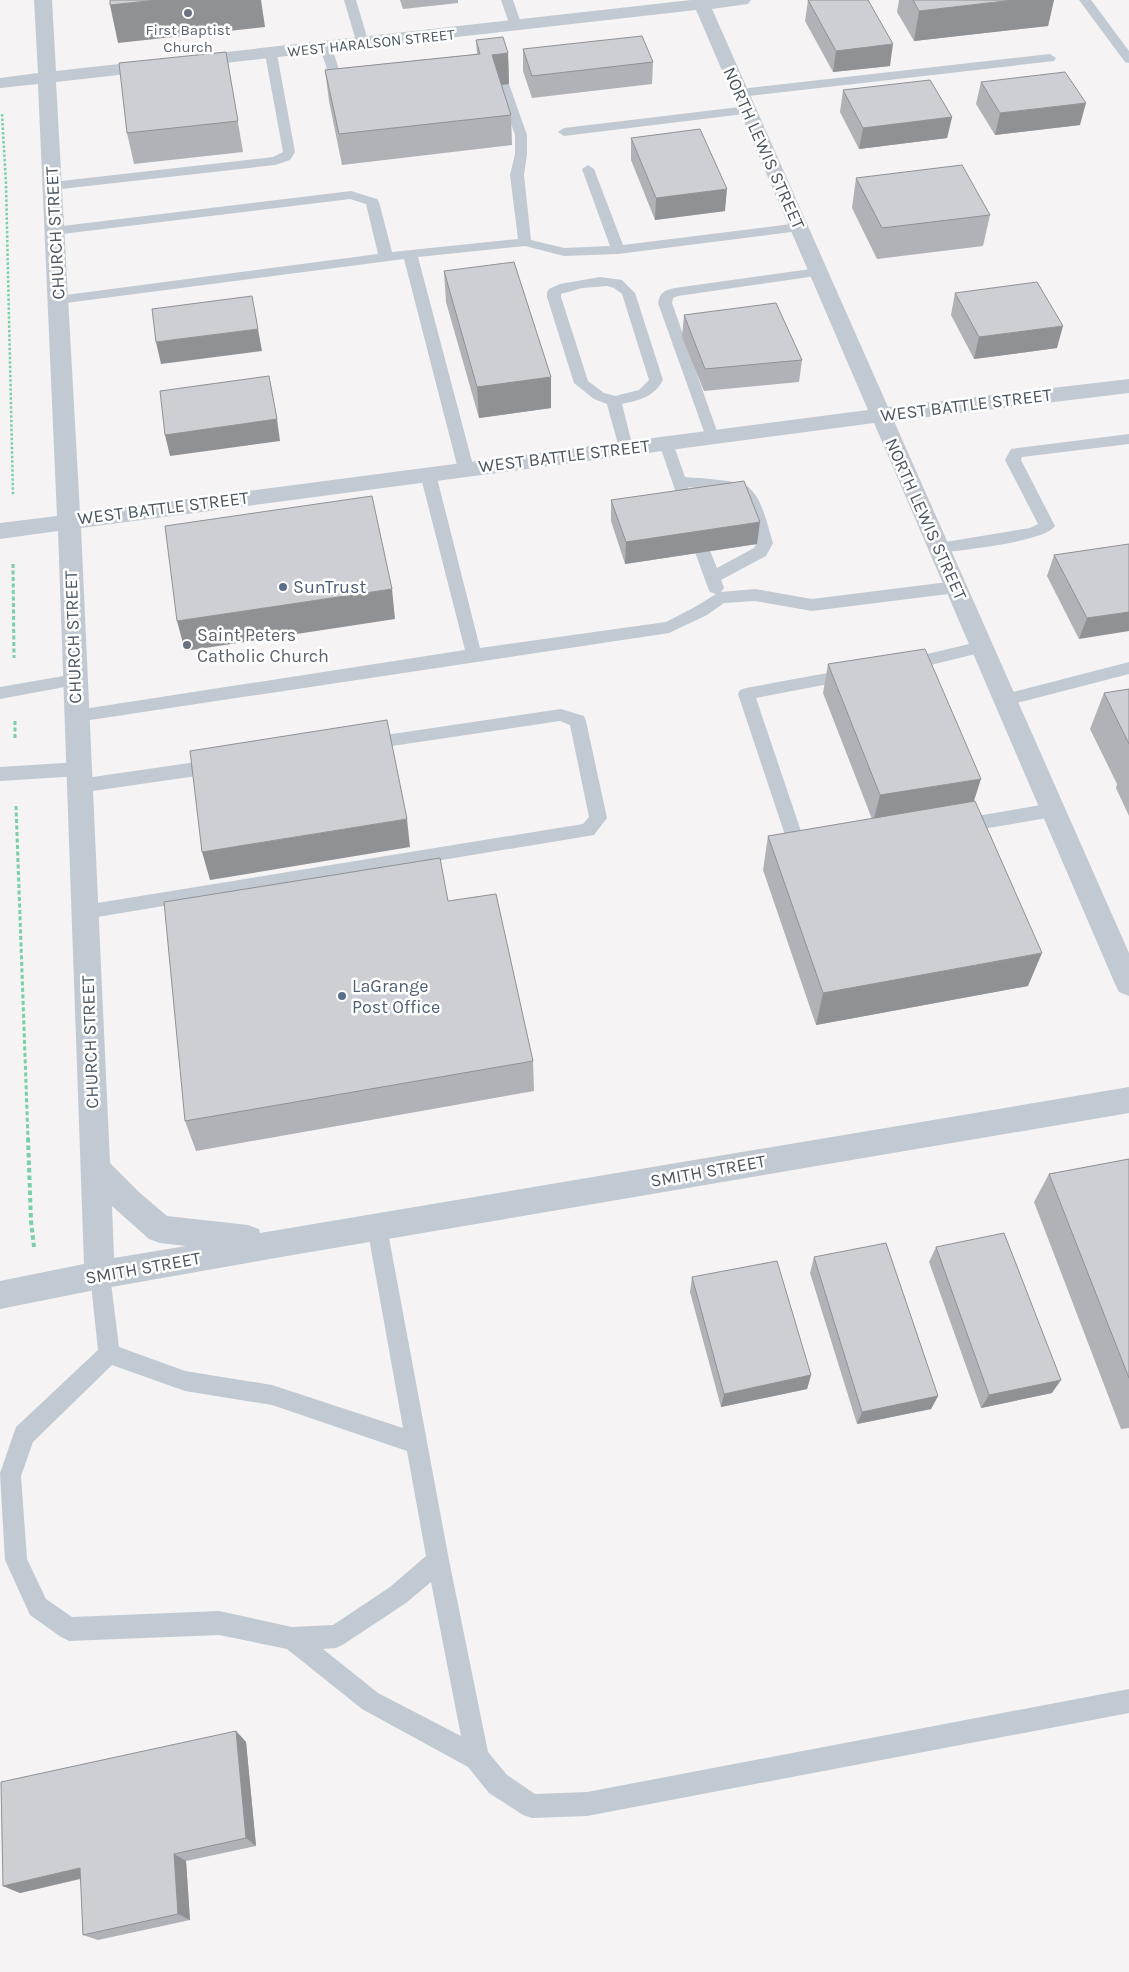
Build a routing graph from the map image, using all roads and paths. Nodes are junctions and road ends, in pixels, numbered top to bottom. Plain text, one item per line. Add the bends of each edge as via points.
1 (43, 0) edge
2 (350, 0) edge
3 (507, 0) edge
4 (742, 0) edge
5 (1084, 0) edge
6 (701, 2) edge
7 (516, 26) junction
8 (363, 44) junction
9 (326, 48) junction
10 (271, 54) junction
11 (1050, 58) dead end
12 (1129, 59) edge
13 (366, 76) edge
14 (47, 78) junction
15 (0, 83) edge
16 (503, 84) edge
17 (744, 101) junction
18 (564, 132) dead end
19 (588, 169) dead end
20 (52, 186) junction
21 (799, 227) junction
22 (54, 231) junction
23 (524, 242) junction
24 (618, 250) junction
25 (410, 254) junction
26 (386, 257) junction
27 (818, 272) junction
28 (58, 300) junction
29 (1129, 386) edge
30 (614, 401) junction
31 (881, 415) junction
32 (712, 437) junction
33 (1129, 439) edge
34 (666, 443) junction
35 (626, 448) junction
36 (466, 469) junction
37 (428, 474) junction
38 (678, 481) junction
39 (686, 503) edge
40 (69, 521) junction
41 (0, 531) edge
42 (939, 548) junction
43 (703, 552) edge
44 (712, 578) junction
45 (956, 588) junction
46 (720, 598) junction
47 (982, 647) junction
48 (474, 655) junction
49 (892, 668) edge
50 (1129, 668) edge
51 (863, 673) edge
52 (75, 680) junction
53 (0, 693) edge
54 (1006, 700) junction
55 (76, 716) junction
56 (345, 747) edge
57 (237, 763) edge
58 (0, 774) edge
59 (79, 778) junction
60 (1053, 810) junction
61 (946, 828) edge
62 (819, 850) edge
63 (84, 912) junction
64 (1129, 984) edge
65 (1129, 1100) edge
66 (96, 1168) junction
67 (377, 1227) junction
68 (287, 1242) junction
69 (100, 1275) junction
70 (0, 1295) edge
71 (109, 1354) junction
72 (416, 1443) junction
73 (5, 1477) edge
74 (438, 1560) junction
75 (292, 1639) junction
76 (1129, 1701) edge
77 (477, 1758) junction

1 - 14 street, CHURCH STREET
2 - 8 lane
3 - 7 lane
4 - 6 street, WEST HARALSON STREET
5 - 12 lane
6 - 7 street, WEST HARALSON STREET
6 - 17 street, NORTH LEWIS STREET
7 - 8 street, WEST HARALSON STREET via 488,37
8 - 9 street, WEST HARALSON STREET
9 - 10 street, WEST HARALSON STREET
9 - 13 lane via 334,75 338,78
10 - 14 street, WEST HARALSON STREET
10 - 20 lane via 290,152 285,157 275,161
11 - 17 lane
14 - 15 street, WEST HARALSON STREET
14 - 20 street, CHURCH STREET
16 - 23 lane via 521,135 516,175
17 - 18 lane
17 - 21 street, NORTH LEWIS STREET
19 - 24 lane
20 - 22 street, CHURCH STREET
21 - 24 lane
21 - 27 street, NORTH LEWIS STREET
22 - 26 lane via 351,195 372,202
22 - 28 street, CHURCH STREET
23 - 24 lane via 564,252
23 - 25 lane
25 - 26 lane
25 - 36 lane
26 - 28 lane
27 - 31 street, NORTH LEWIS STREET
27 - 32 lane via 675,292 666,296 665,303
28 - 40 street, CHURCH STREET
29 - 31 street, WEST BATTLE STREET
30 - 30 lane via 599,396 581,383 554,297 554,292 562,286 611,281 622,285 628,293 656,380 649,392
30 - 35 lane
31 - 32 street, WEST BATTLE STREET
31 - 42 street, NORTH LEWIS STREET
32 - 34 street, WEST BATTLE STREET
33 - 42 lane via 1016,453 1014,460 1047,526 1034,533
34 - 35 street, WEST BATTLE STREET
34 - 38 lane
35 - 36 street, WEST BATTLE STREET
36 - 37 street, WEST BATTLE STREET
37 - 40 street, WEST BATTLE STREET
37 - 48 lane
38 - 39 lane
38 - 44 lane via 740,489 747,494 755,511 765,543 760,552
40 - 41 street, WEST BATTLE STREET
40 - 52 street, CHURCH STREET
42 - 45 street, NORTH LEWIS STREET
43 - 44 lane
44 - 46 lane
45 - 46 lane via 812,605 755,595
45 - 47 street, NORTH LEWIS STREET
46 - 48 lane via 669,627
47 - 49 lane
47 - 54 street, NORTH LEWIS STREET
48 - 55 lane
50 - 54 lane
51 - 62 lane via 746,694 800,853
52 - 53 lane
52 - 55 street, CHURCH STREET
54 - 60 street, NORTH LEWIS STREET
55 - 59 street, CHURCH STREET
56 - 63 lane via 561,715 578,721 598,818 588,830
57 - 59 lane
58 - 59 lane
59 - 63 street, CHURCH STREET
60 - 61 lane
60 - 64 street, NORTH LEWIS STREET
63 - 66 street, CHURCH STREET
65 - 67 street, SMITH STREET
66 - 68 street, SMITH STREET via 129,1203 160,1229
66 - 69 street, CHURCH STREET
67 - 68 street, SMITH STREET
67 - 72 lane
68 - 69 street, SMITH STREET
69 - 70 street, SMITH STREET
69 - 71 lane
71 - 72 lane via 185,1381 272,1395
71 - 73 lane via 24,1435
72 - 74 lane
73 - 75 lane via 16,1560 38,1607 69,1629 219,1623
74 - 75 lane via 398,1595 336,1636
74 - 77 lane
75 - 77 lane via 370,1701
76 - 77 lane via 587,1804 532,1806 498,1784

